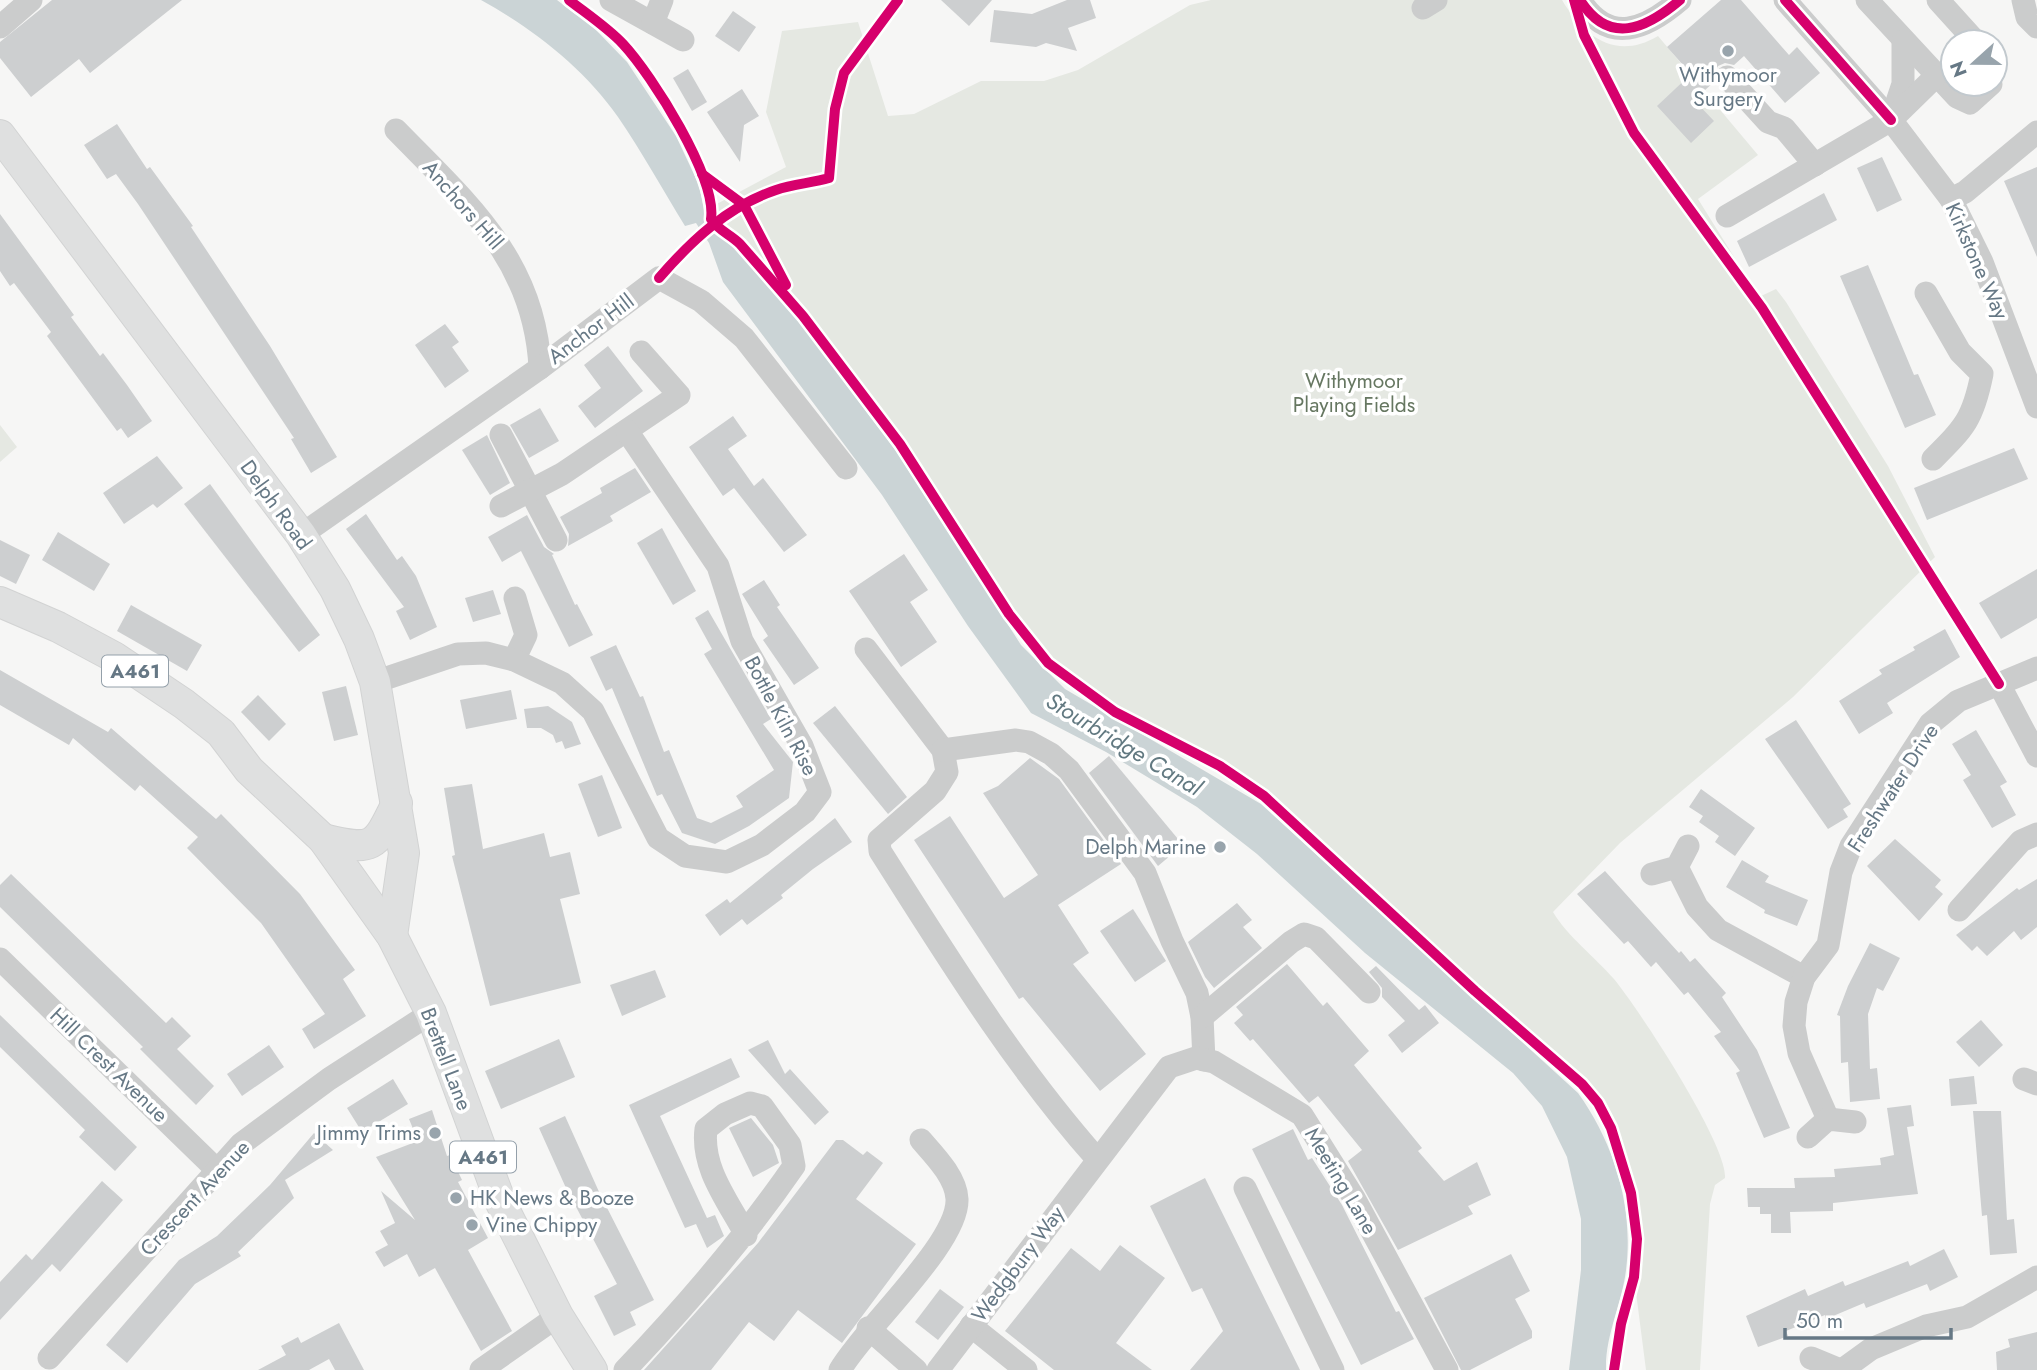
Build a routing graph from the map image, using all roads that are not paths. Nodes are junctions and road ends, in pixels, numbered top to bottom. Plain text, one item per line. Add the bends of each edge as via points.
1 (31, 0) edge
2 (611, 0) edge
3 (662, 0) edge
4 (1580, 0) edge
5 (1680, 0) edge
6 (1785, 0) edge
7 (1867, 0) edge
8 (1938, 0) edge
9 (2023, 0) edge
10 (653, 23) junction
11 (0, 27) edge
12 (2037, 27) edge
13 (1963, 28) edge
14 (683, 40) dead end
15 (1903, 41) junction
16 (1727, 77) dead end
17 (1935, 77) junction
18 (1939, 81) edge
19 (1959, 98) edge
20 (1976, 98) edge
21 (1891, 120) junction
22 (396, 130) dead end
23 (2037, 132) edge
24 (0, 135) edge
25 (1815, 164) junction
26 (1951, 199) junction
27 (1727, 216) dead end
28 (1926, 293) dead end
29 (641, 352) dead end
30 (2020, 363) junction
31 (540, 368) junction
32 (1982, 374) junction
33 (2035, 398) edge
34 (627, 431) junction
35 (501, 435) dead end
36 (1933, 460) dead end
37 (846, 468) dead end
38 (531, 491) junction
39 (501, 506) dead end
40 (301, 535) junction
41 (555, 540) dead end
42 (515, 598) dead end
43 (0, 602) edge
44 (0, 624) edge
45 (866, 649) dead end
46 (514, 660) junction
47 (2037, 668) edge
48 (375, 682) junction
49 (1999, 684) junction
50 (943, 750) junction
51 (2037, 756) edge
52 (249, 770) junction
53 (398, 812) junction
54 (2029, 837) edge
55 (323, 839) junction
56 (1688, 846) dead end
57 (1677, 867) junction
58 (1652, 874) dead end
59 (361, 892) junction
60 (1959, 910) dead end
61 (392, 936) junction
62 (0, 959) edge
63 (1804, 977) junction
64 (1369, 992) dead end
65 (431, 1013) junction
66 (1202, 1017) junction
67 (1204, 1060) junction
68 (1828, 1119) junction
69 (1855, 1122) dead end
70 (1808, 1138) dead end
71 (921, 1140) dead end
72 (1097, 1159) junction
73 (218, 1171) junction
74 (1245, 1188) dead end
75 (746, 1235) junction
76 (2037, 1277) edge
77 (558, 1316) junction
78 (971, 1326) junction
79 (868, 1328) junction
80 (49, 1358) dead end
81 (1811, 1358) dead end
82 (481, 1370) edge
83 (592, 1370) edge
84 (625, 1370) edge
85 (840, 1370) edge
86 (916, 1370) edge
87 (938, 1370) edge
88 (1026, 1370) edge
89 (1333, 1370) edge
90 (1447, 1370) edge
91 (1841, 1370) edge

1 - 11 street
2 - 10 street
3 - 10 street
4 - 5 street via 1601,22 1622,29 1645,26
6 - 21 street, Kirkstone Way
7 - 15 street
8 - 13 street
9 - 12 street via 2027,17
10 - 14 street
15 - 17 street
15 - 21 street via 1903,84
16 - 25 street via 1768,122 1784,128
17 - 18 street
17 - 21 street
19 - 20 street via 1970,103
21 - 25 street
21 - 26 street, Kirkstone Way
22 - 31 street, Anchors Hill via 473,210 507,257 529,299 538,332
23 - 26 street
24 - 40 main road, Delph Road
25 - 27 street
26 - 30 street, Kirkstone Way via 1982,262
28 - 32 street via 1960,352
29 - 34 street via 679,395
30 - 32 street
30 - 33 street, Kirkstone Way
31 - 37 street, Anchor Hill via 659,278 701,300 744,338
31 - 40 street, Anchor Hill
32 - 36 street via 1975,408 1964,429
34 - 38 street
34 - 46 street, Bottle Kiln Rise via 718,566 742,641 802,746 820,792 805,812 762,845 727,862 685,856 658,838 593,711 562,683
35 - 38 street
38 - 39 street
38 - 41 street
40 - 48 main road, Delph Road via 335,589
42 - 46 street via 526,635
43 - 52 main road, A461 via 114,657 184,704 221,733
44 - 52 main road, A461 via 95,668
45 - 50 street
46 - 48 street, Bottle Kiln Rise via 486,653 458,654
47 - 49 street, Freshwater Drive
48 - 53 main road, Delph Road
49 - 51 street
49 - 63 street, Freshwater Drive via 1958,701 1930,724 1851,846 1841,872 1828,945
50 - 66 street via 1029,742 1069,770 1139,862 1197,993
50 - 72 street via 947,772 935,791 879,840 880,851 979,1008
52 - 55 main road, A461
53 - 55 main road via 381,838 359,848
53 - 59 main road via 379,874
53 - 61 main road, Delph Road via 404,853
54 - 60 street
55 - 59 main road, A461
56 - 57 street
57 - 58 street
57 - 63 street via 1697,907 1718,930
59 - 61 main road, A461
61 - 65 main road, Brettell Lane / A461
62 - 73 street, Hill Crest Avenue
63 - 68 street, Freshwater Drive via 1794,1026 1799,1053
64 - 66 street via 1317,938 1304,934
65 - 73 street, Crescent Avenue via 241,1144
65 - 77 main road, Brettell Lane / A461 via 501,1203
66 - 67 street
67 - 72 street via 1196,1058 1169,1067
67 - 90 street, Meeting Lane via 1302,1115 1354,1198
68 - 69 street
68 - 70 street
71 - 79 street via 953,1184 955,1210 935,1253
72 - 78 street, Wedgbury Way
73 - 80 street, Crescent Avenue
74 - 89 street
75 - 75 street via 794,1166 790,1145 762,1106 750,1103 706,1129 704,1148
75 - 84 street
76 - 91 street via 1967,1317 1926,1326 1871,1349
77 - 82 street
77 - 83 main road, Brettell Lane / A461
78 - 87 street, Wedgbury Way
78 - 88 street
79 - 85 street
79 - 86 street
81 - 91 street

